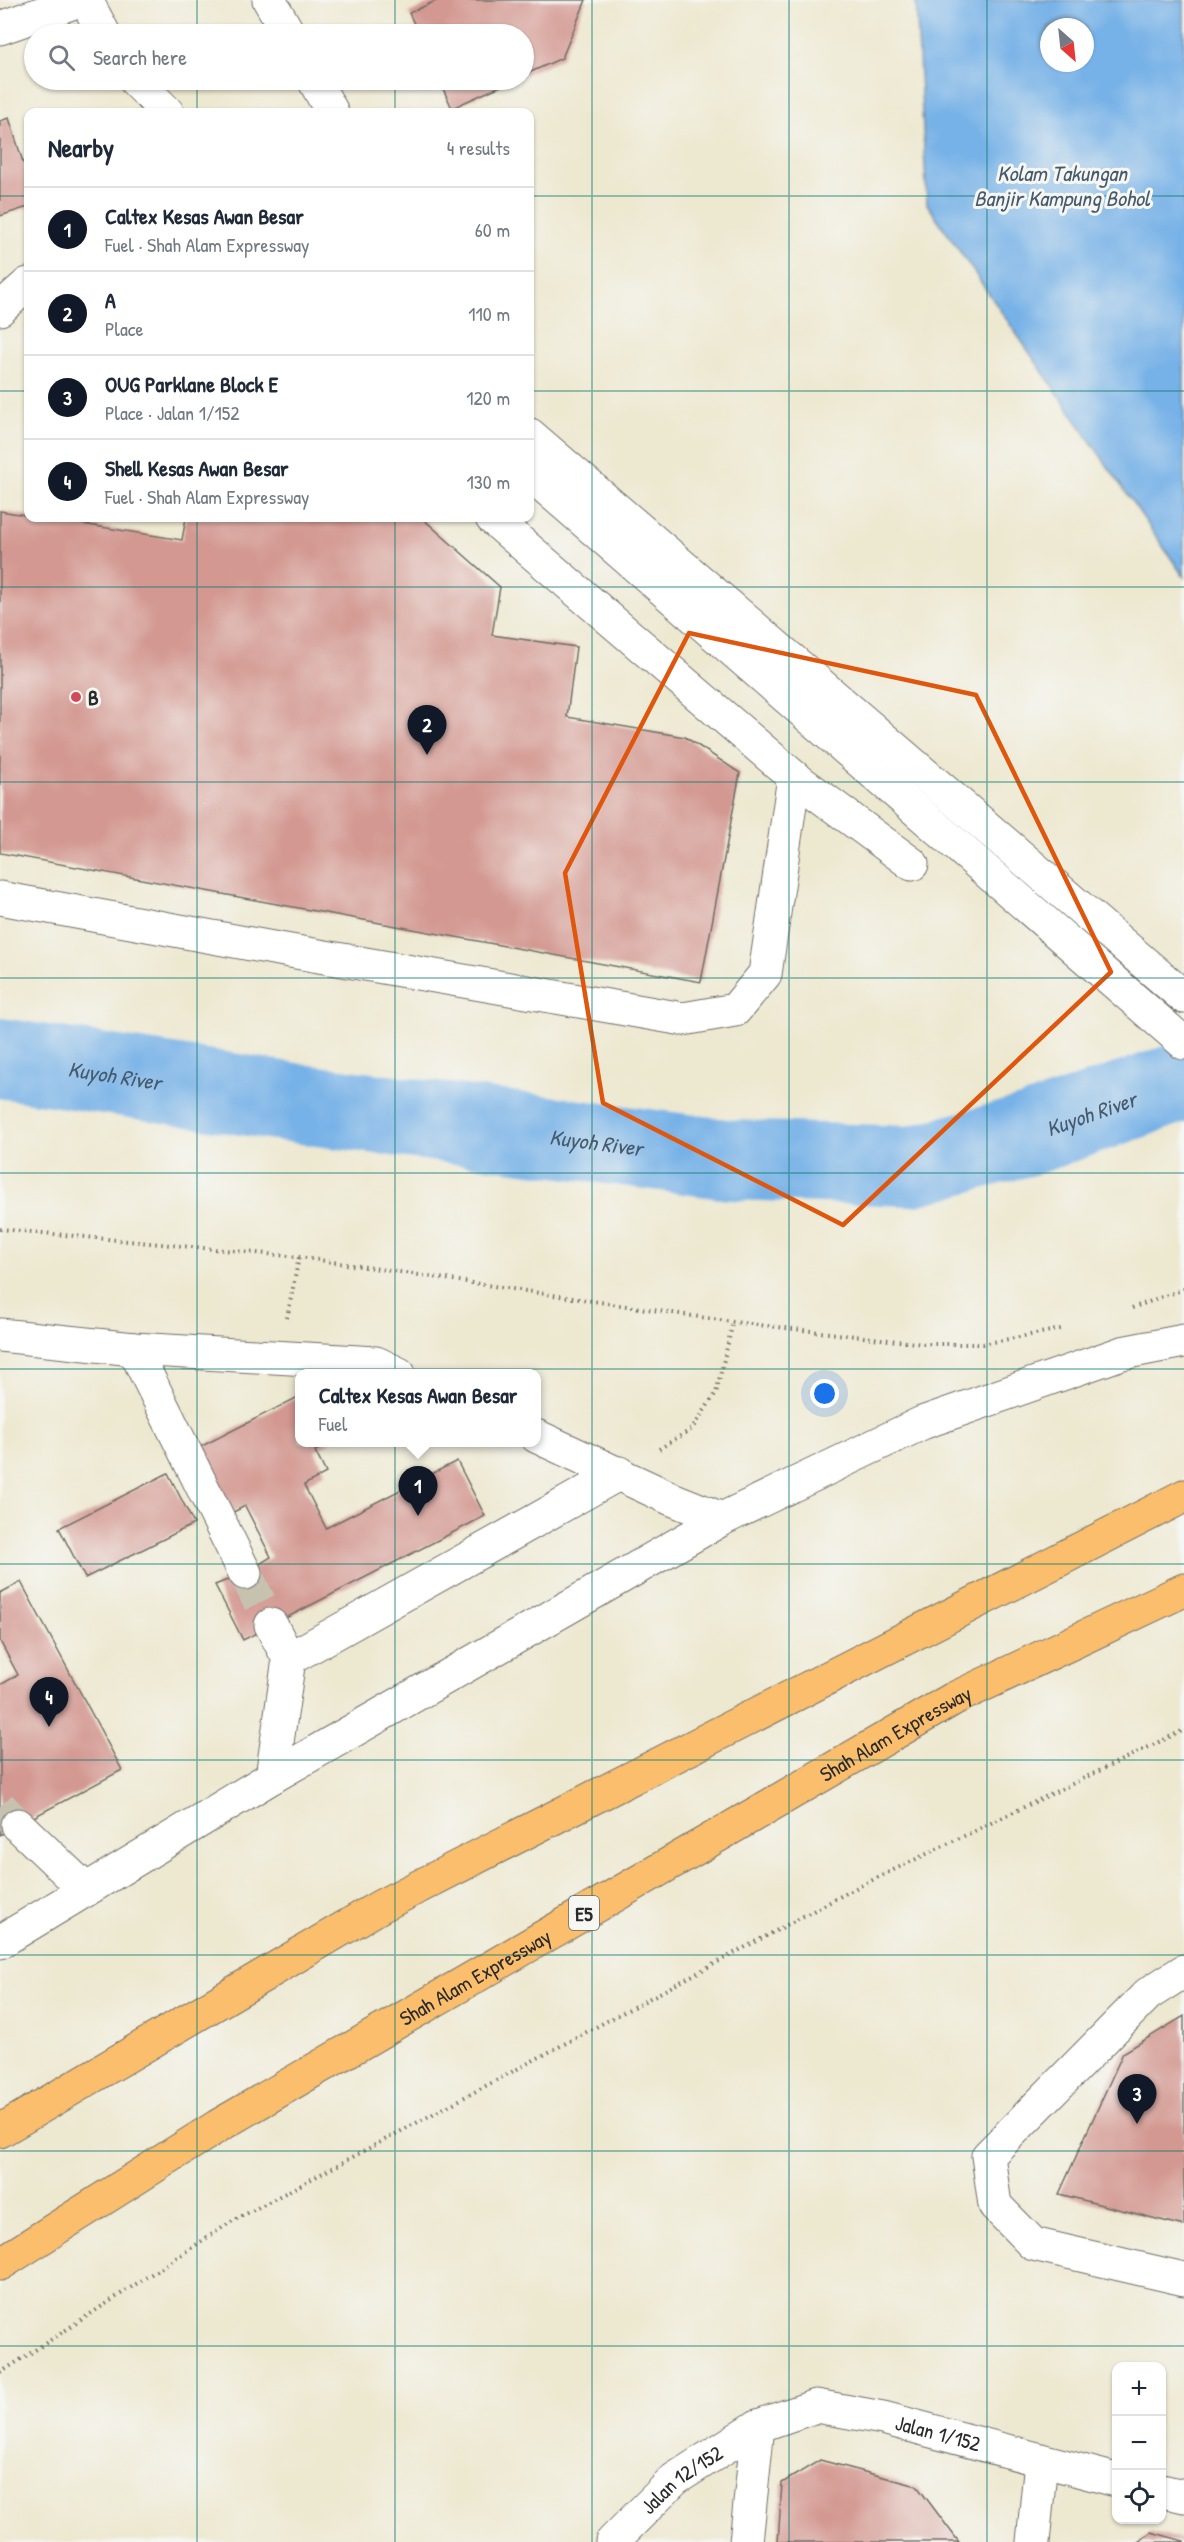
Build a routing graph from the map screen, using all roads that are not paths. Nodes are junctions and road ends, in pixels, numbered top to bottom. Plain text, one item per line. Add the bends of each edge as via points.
1 (80, 0) edge
2 (86, 0) edge
3 (269, 0) edge
4 (99, 24) edge
5 (283, 24) edge
6 (0, 28) edge
7 (145, 90) edge
8 (320, 90) edge
9 (163, 108) edge
10 (330, 108) edge
11 (24, 288) edge
12 (0, 309) edge
13 (534, 438) edge
14 (534, 477) edge
15 (497, 522) edge
16 (794, 777) junction
17 (912, 864) dead end
18 (0, 898) edge
19 (1184, 997) edge
20 (1184, 1043) edge
21 (0, 1335) edge
22 (1184, 1341) edge
23 (134, 1349) junction
24 (389, 1369) edge
25 (541, 1438) edge
26 (620, 1473) junction
27 (1184, 1496) edge
28 (722, 1519) junction
29 (245, 1573) tunnel mouth
30 (1184, 1590) edge
31 (271, 1625) tunnel mouth
32 (289, 1659) junction
33 (272, 1777) junction
34 (18, 1825) tunnel mouth
35 (86, 1890) junction
36 (0, 1942) edge
37 (1184, 1971) edge
38 (0, 2131) edge
39 (0, 2264) edge
40 (1184, 2279) edge
41 (758, 2426) junction
42 (1041, 2461) junction
43 (1112, 2479) edge
44 (1166, 2492) edge
45 (1184, 2496) edge
46 (612, 2542) edge
47 (746, 2542) edge
48 (1033, 2542) edge

1 - 6 street
2 - 4 street
3 - 5 street
7 - 9 street
8 - 10 street
11 - 12 street
13 - 19 street
14 - 20 street
15 - 16 street
16 - 17 street
16 - 18 street via 765,974 735,1011 683,1019
21 - 23 street
22 - 28 street via 1122,1353 922,1423
23 - 24 street via 376,1363
23 - 29 street
25 - 26 street
26 - 28 street
26 - 32 street
27 - 38 highway via 381,1906
28 - 33 street
30 - 39 highway, Shah Alam Expressway / E5 via 953,1699 219,2126
31 - 32 street
32 - 33 street
33 - 35 street
34 - 35 street
35 - 36 street
37 - 40 street via 1148,1994 988,2156 994,2205 1033,2244
41 - 42 street, Jalan 1/152 via 816,2406 883,2418
41 - 46 street, Jalan 12/152 via 675,2480
41 - 47 street
42 - 43 street, Jalan 1/152
42 - 48 street
44 - 45 street

